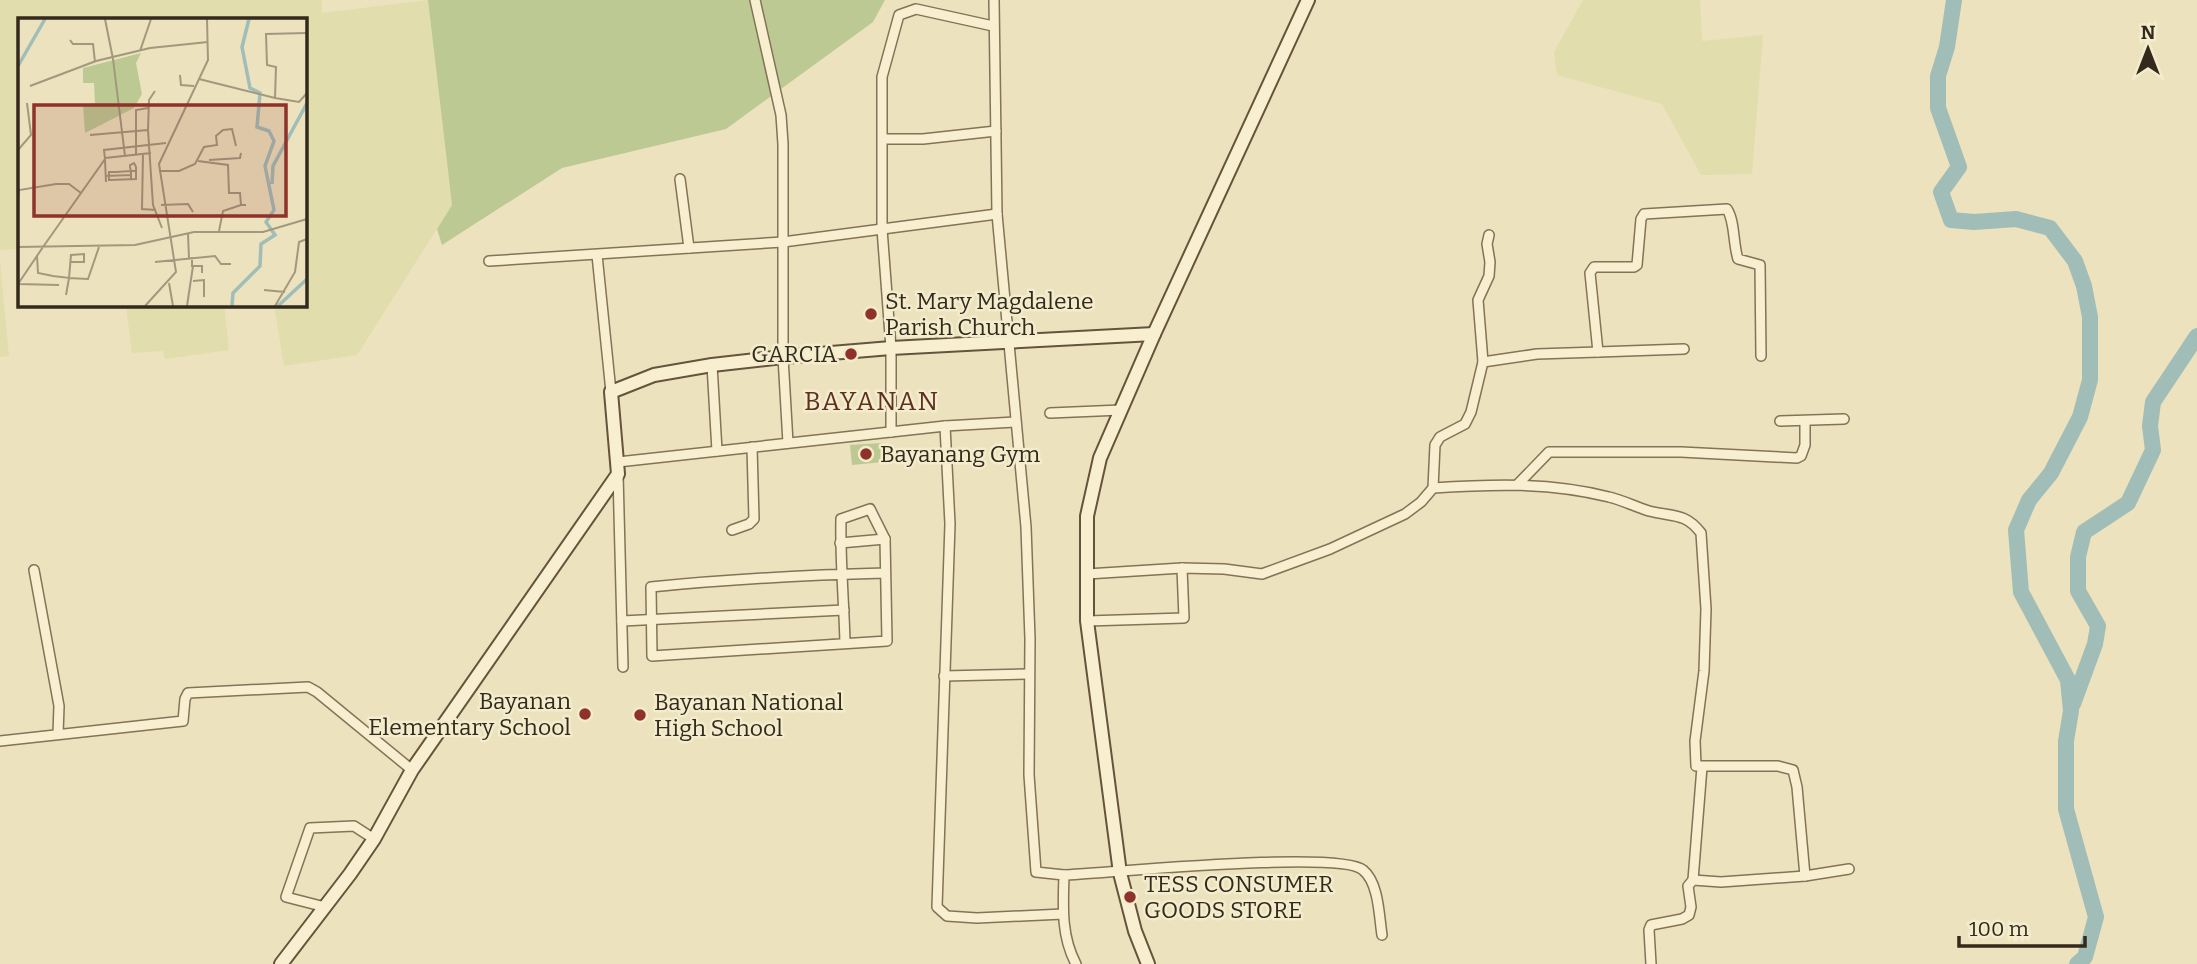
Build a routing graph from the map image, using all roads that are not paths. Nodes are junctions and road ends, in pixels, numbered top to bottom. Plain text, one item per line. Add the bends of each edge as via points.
1 (755, 0) edge
2 (994, 0) edge
3 (1308, 0) edge
4 (993, 26) junction
5 (996, 131) junction
6 (883, 139) junction
7 (680, 179) dead end
8 (997, 214) junction
9 (882, 229) junction
10 (1489, 235) dead end
11 (783, 242) junction
12 (690, 248) junction
13 (597, 255) junction
14 (489, 261) dead end
15 (1154, 334) junction
16 (1011, 343) junction
17 (891, 348) junction
18 (1684, 349) dead end
19 (1598, 352) junction
20 (1761, 356) dead end
21 (783, 357) junction
22 (1483, 362) junction
23 (712, 365) junction
24 (611, 392) junction
25 (1121, 410) junction
26 (1050, 413) dead end
27 (1844, 419) dead end
28 (1780, 421) dead end
29 (1805, 421) junction
30 (1015, 422) junction
31 (945, 426) junction
32 (891, 432) junction
33 (789, 443) junction
34 (752, 447) junction
35 (717, 451) junction
36 (618, 468) junction
37 (1518, 484) junction
38 (1433, 488) junction
39 (732, 530) dead end
40 (885, 540) junction
41 (840, 542) junction
42 (1182, 568) junction
43 (34, 570) dead end
44 (885, 573) junction
45 (842, 574) junction
46 (1087, 574) junction
47 (844, 610) junction
48 (622, 621) junction
49 (652, 621) junction
50 (1087, 621) junction
51 (845, 643) junction
52 (623, 667) dead end
53 (1029, 674) junction
54 (944, 676) junction
55 (58, 734) junction
56 (0, 741) edge
57 (1702, 767) junction
58 (412, 770) junction
59 (374, 839) junction
60 (1849, 869) dead end
61 (1120, 873) junction
62 (1064, 875) junction
63 (1805, 876) junction
64 (1693, 880) junction
65 (325, 907) junction
66 (1063, 914) junction
67 (1382, 935) dead end
68 (281, 964) edge
69 (1076, 964) edge
70 (1148, 964) edge
71 (1651, 964) edge

1 - 11 street via 781,115
2 - 4 street
3 - 15 street
4 - 5 street
4 - 6 street via 916,9 899,15 882,77
5 - 6 street
5 - 8 street
6 - 9 street
7 - 12 street
8 - 9 street
8 - 16 street
9 - 11 street
9 - 17 street
10 - 22 street via 1489,276 1478,300
11 - 12 street
11 - 21 street
12 - 13 street
13 - 14 street
13 - 24 street
15 - 16 street
15 - 25 street
16 - 17 street
16 - 30 street
17 - 21 street
17 - 32 street
18 - 19 street
19 - 20 street via 1590,273 1594,267 1637,265 1644,214 1727,209 1738,259 1760,265
19 - 22 street
21 - 23 street
21 - 33 street
22 - 38 street via 1465,424 1440,437 1435,445
23 - 24 street via 654,375
23 - 35 street
24 - 36 street
25 - 26 street
25 - 46 street via 1100,458 1087,516
27 - 29 street
28 - 29 street
29 - 37 street via 1805,445 1797,458 1549,452
30 - 31 street
30 - 53 street via 1026,527
31 - 32 street
31 - 54 street via 950,524
32 - 33 street
33 - 34 street
34 - 35 street
34 - 39 street via 754,519
35 - 36 street
36 - 48 street
36 - 58 street
37 - 38 street
37 - 57 street via 1598,495 1682,516 1701,533 1706,609 1695,741 1696,766
38 - 42 street via 1405,514 1262,574
40 - 41 street
40 - 41 street via 870,509 841,519
40 - 44 street
41 - 45 street
42 - 46 street
42 - 50 street via 1184,618
43 - 55 street via 59,706
44 - 45 street
44 - 51 street via 887,641
45 - 47 street
45 - 49 street via 651,587
46 - 50 street
47 - 49 street
47 - 51 street
48 - 49 street
48 - 52 street
49 - 51 street via 652,656
50 - 61 street
53 - 54 street
53 - 62 street via 1029,775 1036,872
54 - 66 street via 937,907 947,916
55 - 56 street
55 - 58 street via 184,721 188,693 308,687
57 - 63 street via 1778,766 1793,770
57 - 64 street
58 - 59 street
59 - 65 street
59 - 65 street via 354,826 310,828 286,897
60 - 63 street
61 - 62 street
61 - 67 street via 1247,863 1341,862 1361,868 1372,879
61 - 70 street
62 - 66 street
63 - 64 street
64 - 71 street via 1688,886 1689,915 1649,929
65 - 68 street
66 - 69 street

